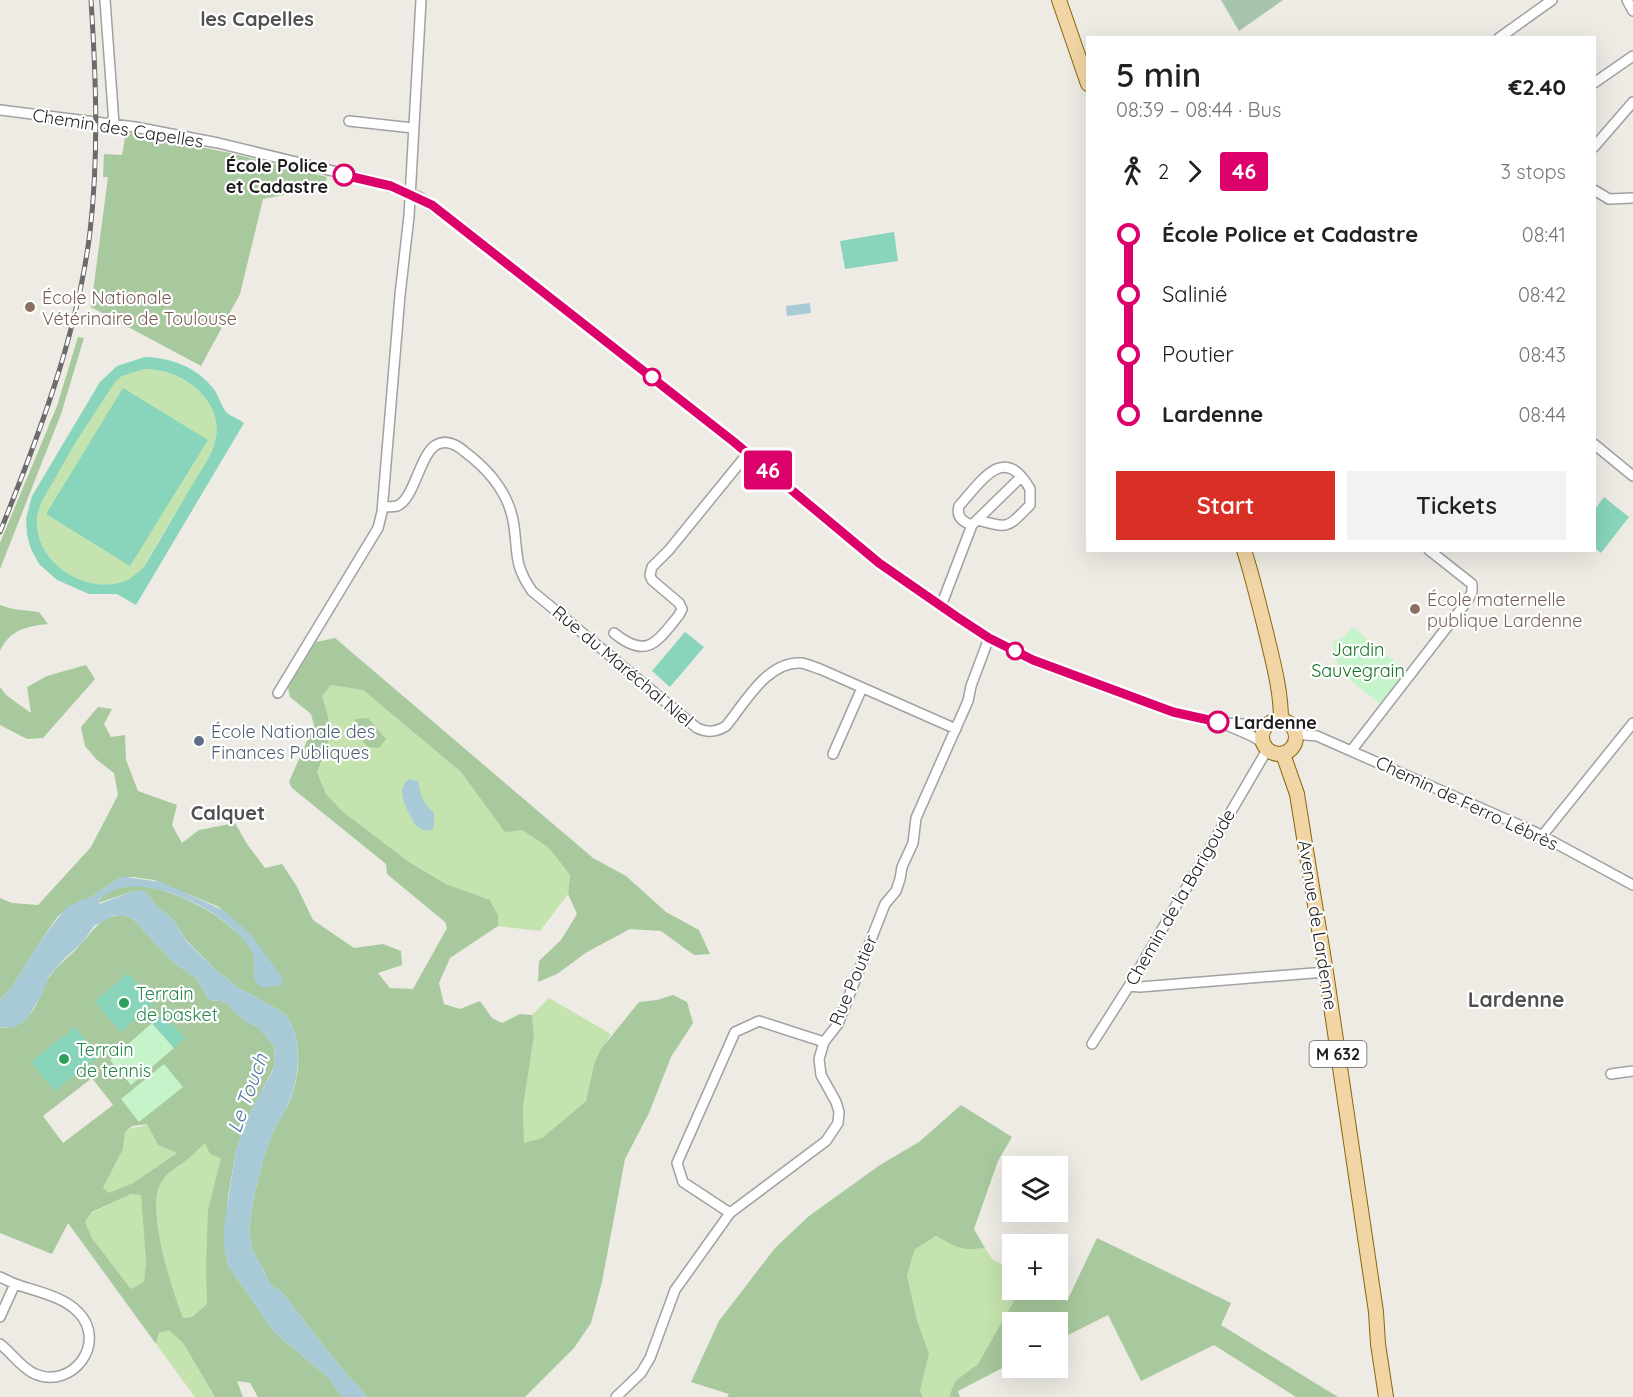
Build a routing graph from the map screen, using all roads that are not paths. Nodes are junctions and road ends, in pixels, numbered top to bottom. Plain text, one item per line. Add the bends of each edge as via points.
1 (105, 0) edge
2 (421, 0) edge
3 (1059, 0) edge
4 (1552, 0) edge
5 (1627, 0) edge
6 (1633, 11) edge
7 (1502, 36) edge
8 (1633, 56) edge
9 (1086, 78) edge
10 (1596, 82) edge
11 (1633, 102) edge
12 (0, 110) edge
13 (349, 121) dead end
14 (114, 124) junction
15 (413, 128) junction
16 (1596, 145) edge
17 (1596, 191) edge
18 (410, 194) junction
19 (1633, 198) edge
20 (1596, 446) edge
21 (748, 453) junction
22 (1633, 476) edge
23 (1021, 477) junction
24 (383, 506) junction
25 (975, 522) junction
26 (1245, 552) edge
27 (1432, 552) edge
28 (941, 606) junction
29 (614, 633) dead end
30 (989, 638) junction
31 (862, 688) junction
32 (278, 693) dead end
33 (1221, 723) junction
34 (1274, 723) junction
35 (1633, 723) edge
36 (956, 729) junction
37 (1296, 734) junction
38 (1265, 746) junction
39 (1351, 751) junction
40 (833, 754) dead end
41 (1283, 754) junction
42 (1542, 836) junction
43 (1633, 885) edge
44 (1326, 972) junction
45 (1129, 986) junction
46 (824, 1042) junction
47 (1092, 1044) dead end
48 (1633, 1071) edge
49 (1611, 1074) dead end
50 (730, 1213) junction
51 (0, 1277) edge
52 (15, 1284) junction
53 (1376, 1312) junction
54 (0, 1317) edge
55 (0, 1344) edge
56 (616, 1397) edge
57 (1386, 1397) edge
58 (1393, 1397) edge

1 - 14 street
2 - 15 street
3 - 9 main road
4 - 7 street
5 - 6 street
8 - 10 street
11 - 16 street
12 - 14 street, Chemin des Capelles
13 - 15 street
14 - 18 street, Chemin des Capelles via 218,143 374,181
15 - 18 street
17 - 19 street via 1609,199
18 - 21 street, Chemin des Capelles via 465,230
18 - 24 street
20 - 22 street
21 - 28 street, Chemin des Capelles via 879,563
21 - 29 street via 652,567 652,580 679,603 680,615 652,644 638,648
23 - 25 street
23 - 25 street via 1030,489 1031,500 1013,523 1002,527
23 - 25 street via 1005,466 993,469 959,506 964,522
24 - 31 street, Rue du Maréchal Niel via 401,504 436,445 446,442 461,448 490,474 504,495 514,526 516,559 532,591 697,728 705,731 726,726 768,674 782,667 801,663
24 - 32 street via 378,528
25 - 28 street
26 - 34 main road via 1278,683 1280,697
27 - 39 street via 1472,584 1472,592
28 - 30 street, Chemin des Capelles
30 - 33 street, Chemin des Capelles via 1082,680 1173,712
30 - 36 street, Rue Poutier
31 - 36 street, Rue du Maréchal Niel
31 - 40 street
33 - 34 street
33 - 38 street
34 - 37 main road via 1290,725
34 - 38 main road via 1263,733
35 - 42 street
36 - 46 street, Rue Poutier via 916,818 913,843 896,891 880,914 838,1024
37 - 39 street, Chemin de Ferro Lébrès via 1317,736
37 - 41 main road via 1293,747
38 - 41 main road via 1272,753
38 - 45 street, Chemin de la Barigoude
39 - 42 street, Chemin de Ferro Lébrès
41 - 44 main road, Avenue de Lardenne / M 632 via 1297,794
42 - 43 street, Chemin de Ferro Lébrès
44 - 45 street
44 - 53 main road, Avenue de Lardenne / M 632
45 - 47 street, Chemin de la Barigoude
46 - 50 street, Rue Poutier via 819,1059 821,1075 836,1102 838,1123 826,1141
46 - 50 street via 759,1021 735,1032 677,1163 683,1182
48 - 49 street
50 - 56 street, Rue Poutier via 675,1290 641,1373
51 - 52 street
52 - 54 street
52 - 55 street via 76,1309 86,1323 89,1344 77,1368 65,1375 46,1377 28,1371
53 - 57 main road, Avenue de Lardenne / M 632
53 - 58 main road, Avenue de Lardenne / M 632

